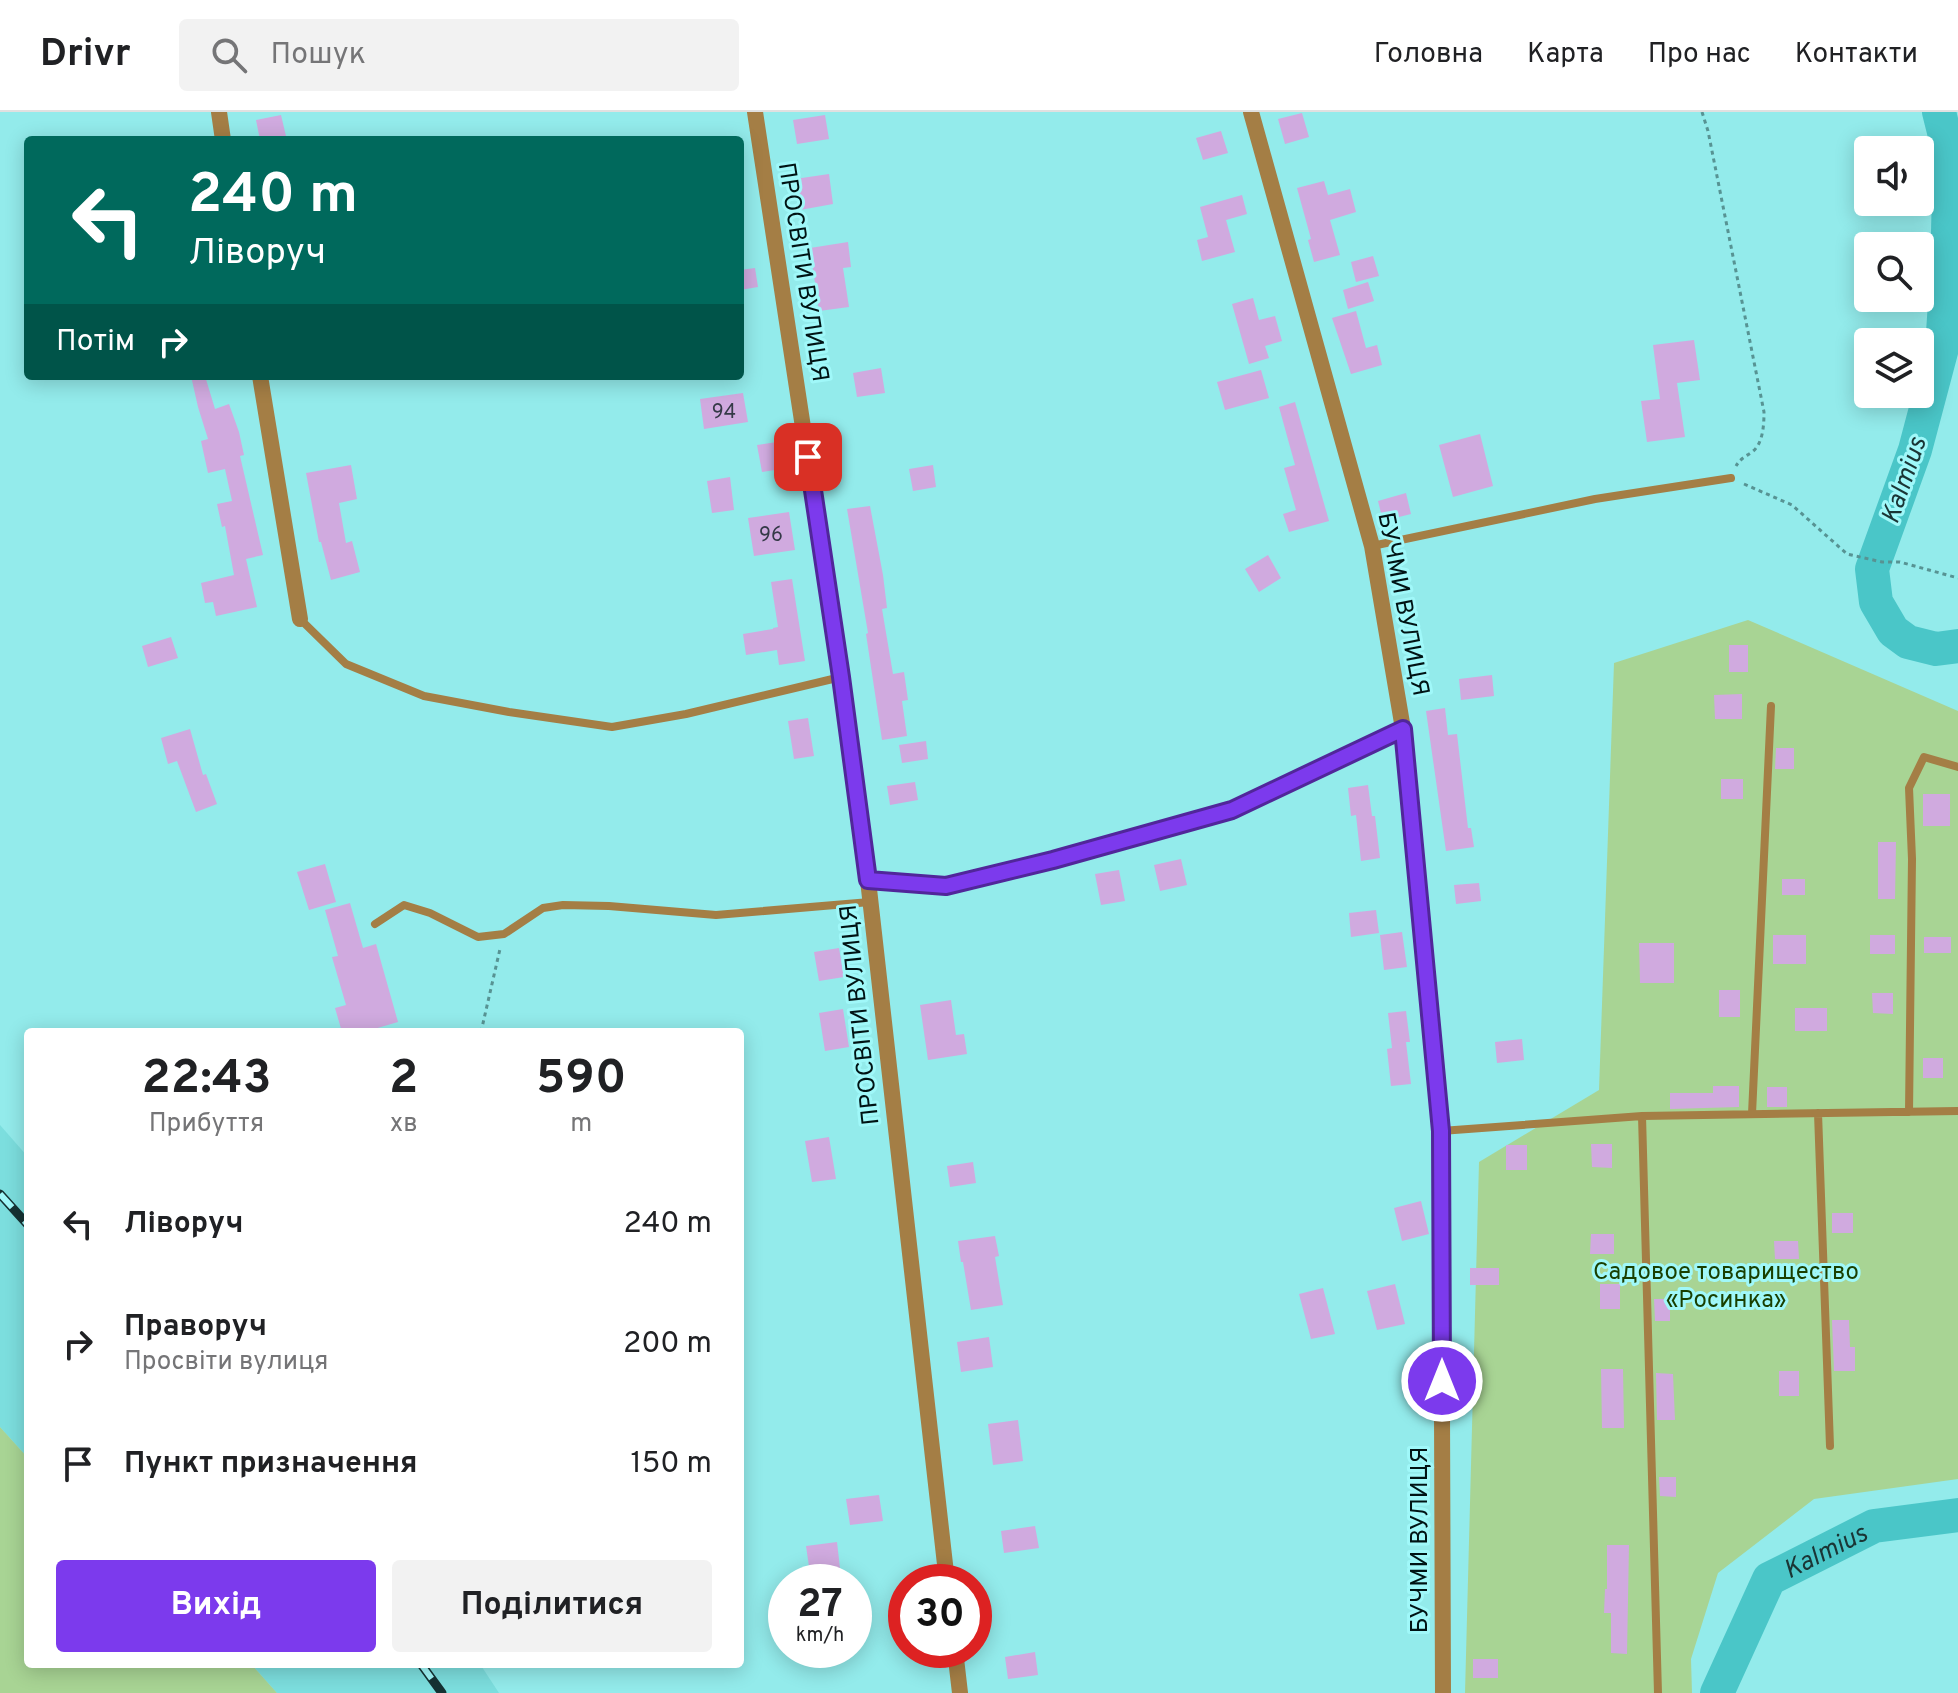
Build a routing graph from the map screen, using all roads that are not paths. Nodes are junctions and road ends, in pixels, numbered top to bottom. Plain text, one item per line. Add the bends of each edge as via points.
1 (219, 112) edge
2 (755, 112) edge
3 (1251, 112) edge
4 (222, 136) edge
5 (261, 380) edge
6 (1731, 478) road end
7 (1372, 546) junction
8 (300, 619) joint
9 (841, 677) junction
10 (1771, 706) dead end
11 (1403, 729) junction
12 (1958, 767) edge
13 (868, 880) junction
14 (871, 902) junction
15 (375, 924) dead end
16 (1958, 1111) edge
17 (1909, 1112) junction
18 (1818, 1113) junction
19 (1752, 1114) junction
20 (1642, 1116) junction
21 (1441, 1131) junction
22 (1830, 1446) dead end
23 (945, 1564) edge
24 (957, 1668) edge
25 (960, 1693) edge
26 (1443, 1693) edge
27 (1658, 1693) edge

1 - 4 street
2 - 9 street, ПРОСВІТИ ВУЛИЦЯ
3 - 7 street, БУЧМИ ВУЛИЦЯ
5 - 8 street
6 - 7 lane via 1595,499
7 - 11 street, БУЧМИ ВУЛИЦЯ
8 - 9 lane via 346,664 424,696 612,727
9 - 13 street, ПРОСВІТИ ВУЛИЦЯ
10 - 19 lane
11 - 13 lane via 1232,810 946,886
11 - 21 street, БУЧМИ ВУЛИЦЯ
12 - 17 lane via 1924,757 1909,788
13 - 14 street, ПРОСВІТИ ВУЛИЦЯ
14 - 15 lane via 716,915 563,905 543,908 504,934 478,937 404,905
14 - 23 street, ПРОСВІТИ ВУЛИЦЯ
16 - 17 lane
17 - 18 lane
18 - 19 lane
18 - 22 lane
19 - 20 lane
20 - 21 lane
20 - 27 lane
21 - 26 street, БУЧМИ ВУЛИЦЯ
24 - 25 street

